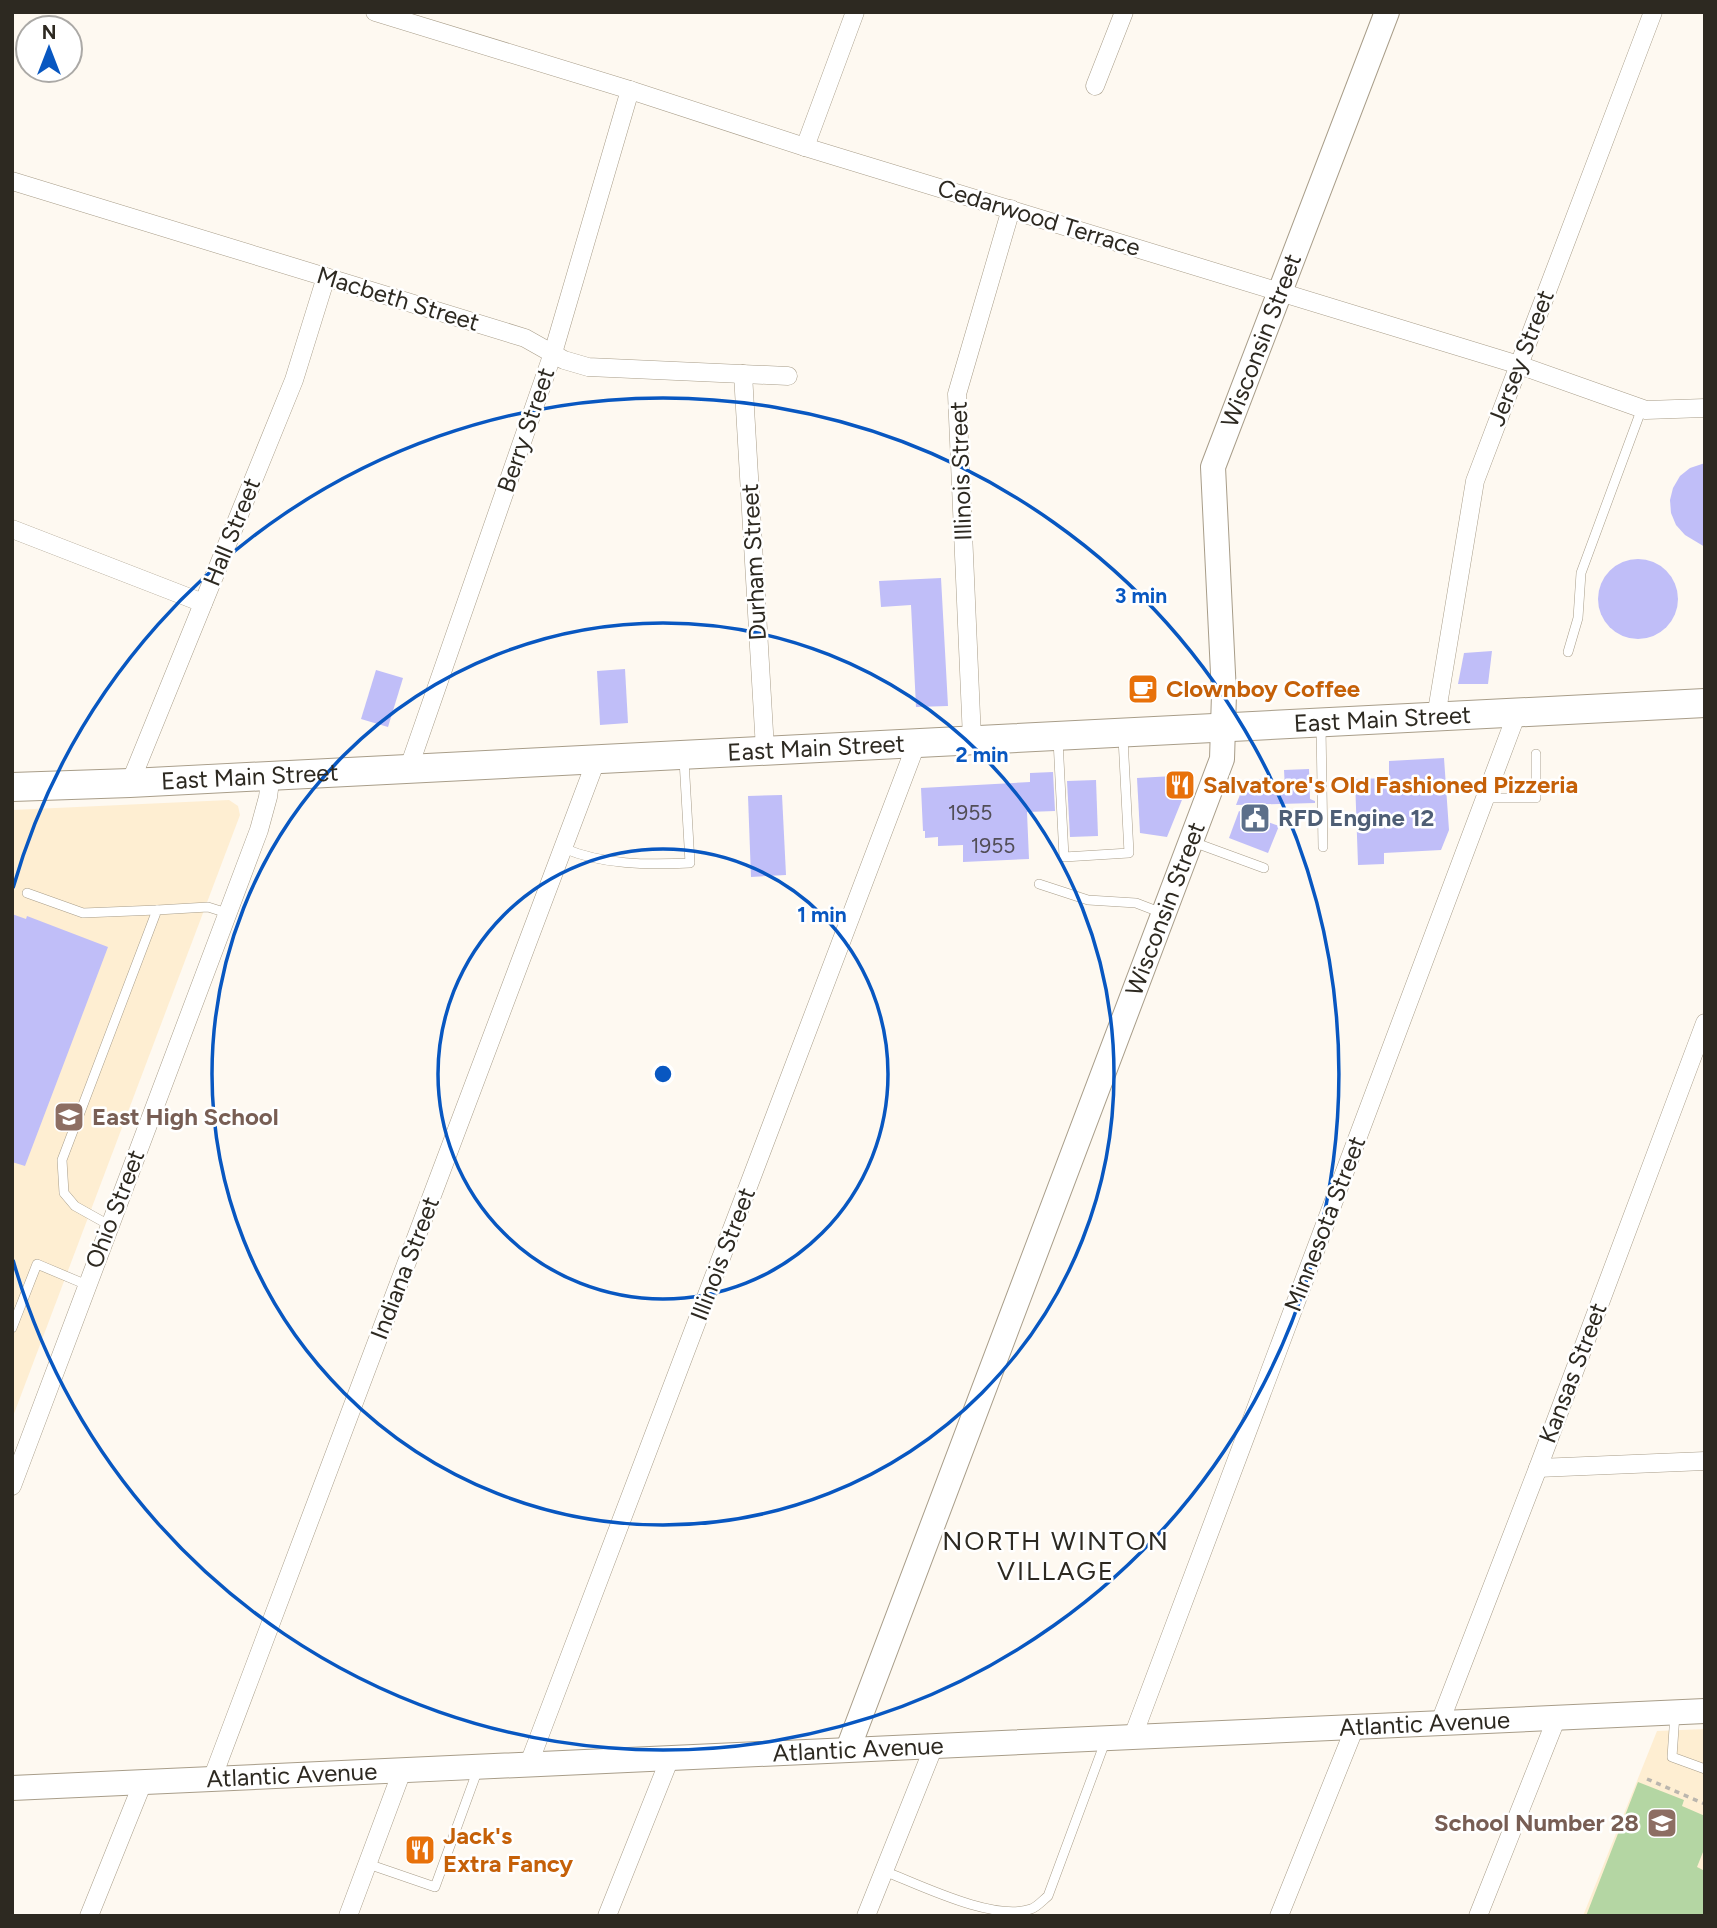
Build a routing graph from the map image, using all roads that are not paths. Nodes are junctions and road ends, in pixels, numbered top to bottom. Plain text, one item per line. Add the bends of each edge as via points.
1 (375, 12) edge
2 (855, 12) edge
3 (1124, 12) edge
4 (1387, 12) edge
5 (1653, 12) edge
6 (1095, 86) dead end
7 (630, 90) junction
8 (805, 147) junction
9 (12, 181) edge
10 (1011, 209) junction
11 (326, 277) junction
12 (1281, 293) junction
13 (553, 353) junction
14 (1518, 365) junction
15 (743, 374) junction
16 (788, 376) dead end
17 (1642, 408) junction
18 (1705, 408) edge
19 (12, 529) edge
20 (203, 603) junction
21 (1568, 652) dead end
22 (1705, 703) edge
23 (1517, 713) junction
24 (1436, 717) junction
25 (1321, 722) junction
26 (1224, 727) junction
27 (1123, 733) junction
28 (1057, 735) junction
29 (972, 739) junction
30 (917, 742) junction
31 (765, 750) junction
32 (684, 753) junction
33 (1536, 754) dead end
34 (597, 758) junction
35 (410, 767) junction
36 (271, 774) junction
37 (130, 783) junction
38 (12, 787) edge
39 (1486, 798) junction
40 (1191, 841) junction
41 (1324, 846) dead end
42 (563, 848) junction
43 (1264, 868) dead end
44 (1039, 884) dead end
45 (27, 894) dead end
46 (157, 910) junction
47 (228, 913) junction
48 (1164, 914) junction
49 (1705, 1023) edge
50 (109, 1225) junction
51 (87, 1285) junction
52 (12, 1328) edge
53 (1705, 1461) edge
54 (1538, 1468) junction
55 (13, 1482) edge
56 (1705, 1711) edge
57 (1675, 1712) junction
58 (1558, 1717) junction
59 (1440, 1722) junction
60 (1355, 1727) junction
61 (1133, 1735) junction
62 (1107, 1737) junction
63 (934, 1746) junction
64 (848, 1749) junction
65 (670, 1758) junction
66 (527, 1766) junction
67 (479, 1768) junction
68 (1705, 1769) edge
69 (402, 1771) junction
70 (212, 1779) junction
71 (143, 1782) junction
72 (12, 1788) edge
73 (368, 1864) junction
74 (884, 1871) junction
75 (89, 1916) edge
76 (348, 1916) edge
77 (607, 1916) edge
78 (866, 1916) edge
79 (1279, 1916) edge
80 (1478, 1916) edge

1 - 7 street, Cedarwood Terrace
2 - 8 street
3 - 6 street
4 - 12 street, Wisconsin Street
5 - 14 street, Jersey Street
7 - 8 street, Cedarwood Terrace
7 - 13 street, Berry Street
8 - 10 street, Cedarwood Terrace
9 - 11 street, Macbeth Street
10 - 12 street, Cedarwood Terrace
10 - 29 street, Illinois Street via 957,394
11 - 13 street, Macbeth Street via 524,338
11 - 20 street, Hall Street via 294,380
12 - 14 street, Cedarwood Terrace
12 - 26 street, Wisconsin Street via 1213,467
13 - 15 street, Macbeth Street via 588,368
13 - 35 street, Berry Street
14 - 17 street, Cedarwood Terrace
14 - 24 street, Jersey Street via 1475,481
15 - 16 street, Macbeth Street
15 - 31 street, Durham Street
17 - 18 street, Cedarwood Terrace
17 - 21 lane via 1581,573 1578,618
19 - 20 street
20 - 37 street, Hall Street
22 - 23 main road, East Main Street
23 - 24 main road, East Main Street
23 - 39 street, Minnesota Street
24 - 25 main road, East Main Street
25 - 26 main road, East Main Street
25 - 41 lane
26 - 27 main road, East Main Street
26 - 40 street, Wisconsin Street via 1222,760
27 - 28 main road, East Main Street
27 - 28 lane via 1129,853 1064,856
28 - 29 main road, East Main Street
29 - 30 main road, East Main Street
30 - 31 main road, East Main Street
30 - 66 street, Illinois Street
31 - 32 main road, East Main Street
32 - 34 main road, East Main Street
32 - 42 lane via 690,863 643,865
33 - 39 lane via 1536,798
34 - 35 main road, East Main Street
34 - 42 street, Indiana Street
35 - 36 main road, East Main Street
36 - 37 main road, East Main Street
36 - 47 street, Ohio Street via 264,814
37 - 38 main road, East Main Street
39 - 61 street, Minnesota Street
40 - 43 lane
40 - 48 street, Wisconsin Street
42 - 70 street, Indiana Street
44 - 48 lane via 1088,900 1136,903
45 - 46 lane via 83,913
46 - 47 lane via 208,907
46 - 50 lane via 62,1160 64,1192 75,1206
47 - 50 street, Ohio Street
48 - 64 street, Wisconsin Street
49 - 54 street, Kansas Street
50 - 51 street, Ohio Street
51 - 52 lane via 37,1264
51 - 55 street, Ohio Street
53 - 54 street
54 - 59 street, Kansas Street
56 - 57 street, Atlantic Avenue
57 - 58 street, Atlantic Avenue
57 - 68 lane via 1672,1757
58 - 59 street, Atlantic Avenue
58 - 80 street
59 - 60 street, Atlantic Avenue
60 - 61 street, Atlantic Avenue
60 - 79 street
61 - 62 street, Atlantic Avenue
62 - 63 street, Atlantic Avenue
62 - 74 lane via 1048,1896 1032,1909 987,1910
63 - 64 street, Atlantic Avenue
63 - 74 street
64 - 65 street, Atlantic Avenue
65 - 66 street, Atlantic Avenue
65 - 77 street
66 - 67 street, Atlantic Avenue
67 - 69 street, Atlantic Avenue
67 - 73 lane via 435,1887
69 - 70 street, Atlantic Avenue
69 - 73 street
70 - 71 street, Atlantic Avenue
71 - 72 street, Atlantic Avenue
71 - 75 street
73 - 76 street
74 - 78 street

